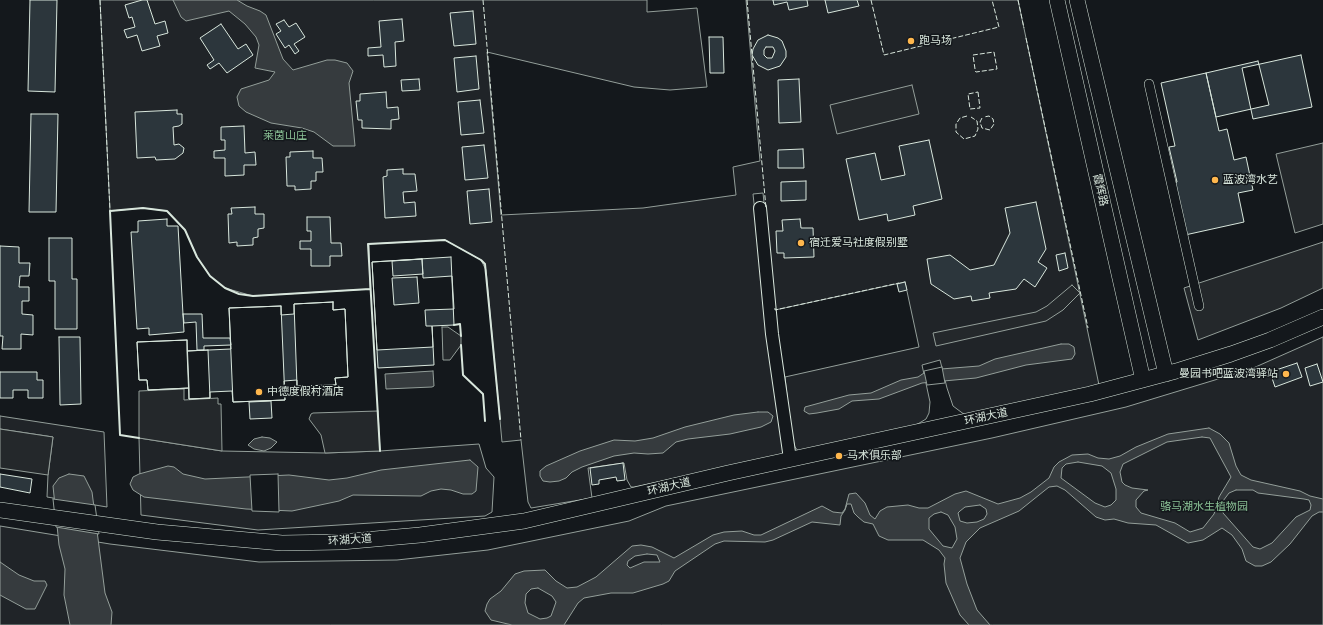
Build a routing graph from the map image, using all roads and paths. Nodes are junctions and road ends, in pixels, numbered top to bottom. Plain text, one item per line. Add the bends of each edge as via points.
1 (1057, 0) edge
2 (1077, 0) edge
3 (1149, 84) dead end
4 (760, 208) dead end
5 (1199, 306) dead end
6 (1323, 317) edge
7 (1166, 374) junction
8 (1143, 380) junction
9 (790, 460) junction
10 (0, 510) edge

1 - 8 street, 霞辉路
2 - 7 street, 霞辉路
3 - 5 street
4 - 9 street via 772,334
6 - 7 street, 环湖大道 via 1264,343
7 - 8 street, 环湖大道
8 - 9 street, 环湖大道
9 - 10 street, 环湖大道 via 524,521 420,535 341,542 282,543 157,532

